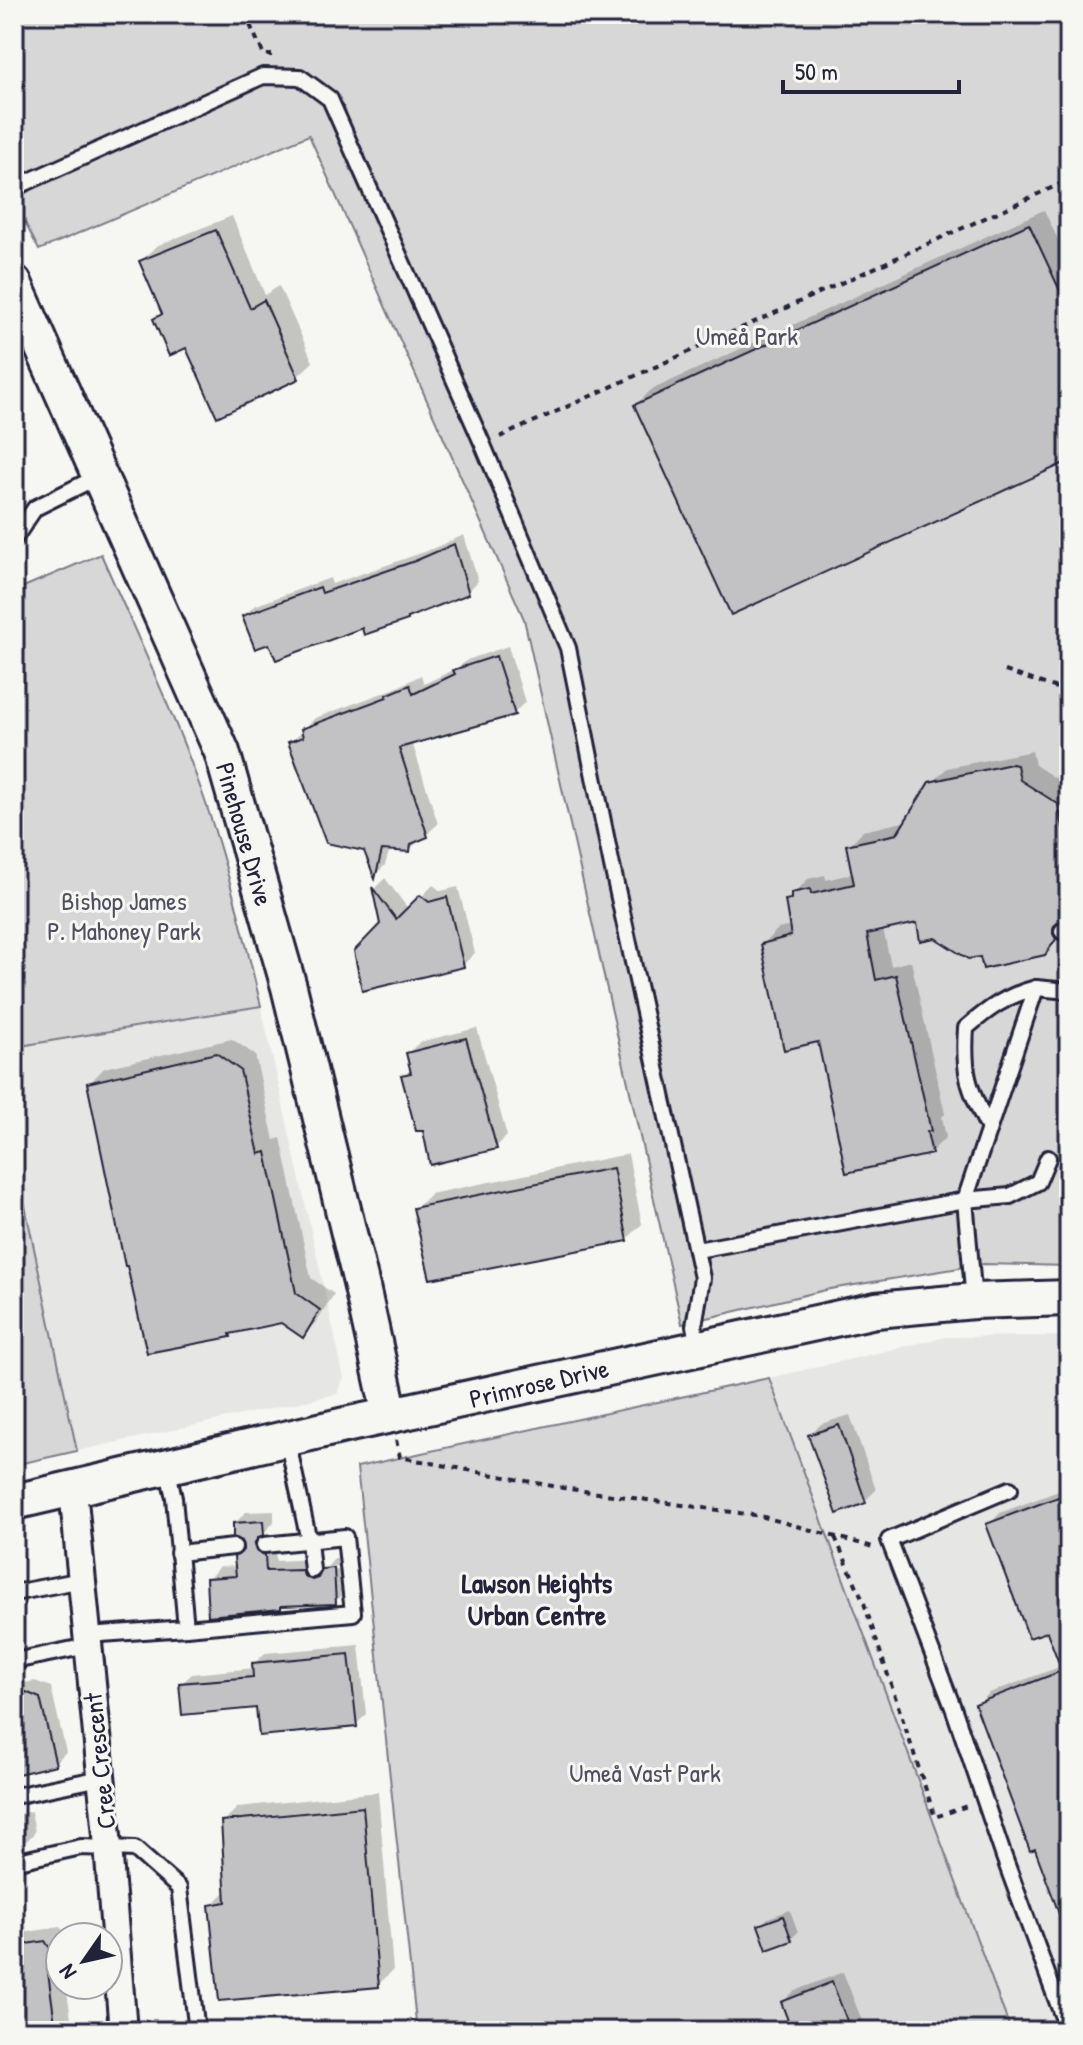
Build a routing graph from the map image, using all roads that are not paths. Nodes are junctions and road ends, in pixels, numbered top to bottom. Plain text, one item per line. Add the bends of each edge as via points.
1 (14, 188) edge
2 (14, 283) edge
3 (99, 476) junction
4 (14, 539) edge
5 (1036, 988) junction
6 (1069, 991) edge
7 (988, 1127) junction
8 (1048, 1158) dead end
9 (965, 1200) junction
10 (697, 1250) junction
11 (1069, 1298) edge
12 (974, 1301) junction
13 (698, 1347) junction
14 (394, 1431) junction
15 (286, 1438) junction
16 (167, 1467) junction
17 (1010, 1489) dead end
18 (73, 1490) junction
19 (14, 1502) edge
20 (309, 1541) junction
21 (264, 1545) dead end
22 (234, 1547) dead end
23 (178, 1553) junction
24 (312, 1570) dead end
25 (82, 1580) junction
26 (14, 1593) edge
27 (186, 1628) junction
28 (88, 1640) junction
29 (14, 1661) edge
30 (101, 1778) junction
31 (14, 1796) edge
32 (108, 1846) junction
33 (14, 1862) edge
34 (123, 2031) edge
35 (197, 2031) edge
36 (1068, 2031) edge

1 - 10 lane via 263,76 300,77 330,99 568,648
2 - 3 street, Pinehouse Drive
3 - 4 lane via 35,508
3 - 14 street, Pinehouse Drive via 222,752 293,1002
5 - 6 lane
5 - 7 lane
5 - 7 lane via 1014,994 966,1028 964,1062 973,1098
7 - 9 lane
8 - 9 lane via 1038,1182 1010,1196
9 - 10 lane
9 - 12 lane
10 - 13 lane via 702,1278 694,1326
11 - 12 street, Primrose Drive
12 - 13 street, Primrose Drive via 876,1310
13 - 14 street, Primrose Drive
14 - 15 street, Primrose Drive
15 - 16 street, Primrose Drive
15 - 20 lane
16 - 18 street, Primrose Drive
16 - 23 lane
17 - 36 lane via 889,1540
18 - 19 street, Primrose Drive
18 - 25 street, Cree Crescent
20 - 21 lane
20 - 24 lane
20 - 27 lane via 345,1537 353,1613 315,1610
22 - 23 lane
23 - 27 lane
25 - 26 lane
25 - 28 street, Cree Crescent
27 - 28 lane
28 - 29 lane
28 - 30 street, Cree Crescent
30 - 31 lane
30 - 32 street, Cree Crescent
32 - 33 lane
32 - 34 street, Cree Crescent
32 - 35 lane via 135,1849 179,1888

